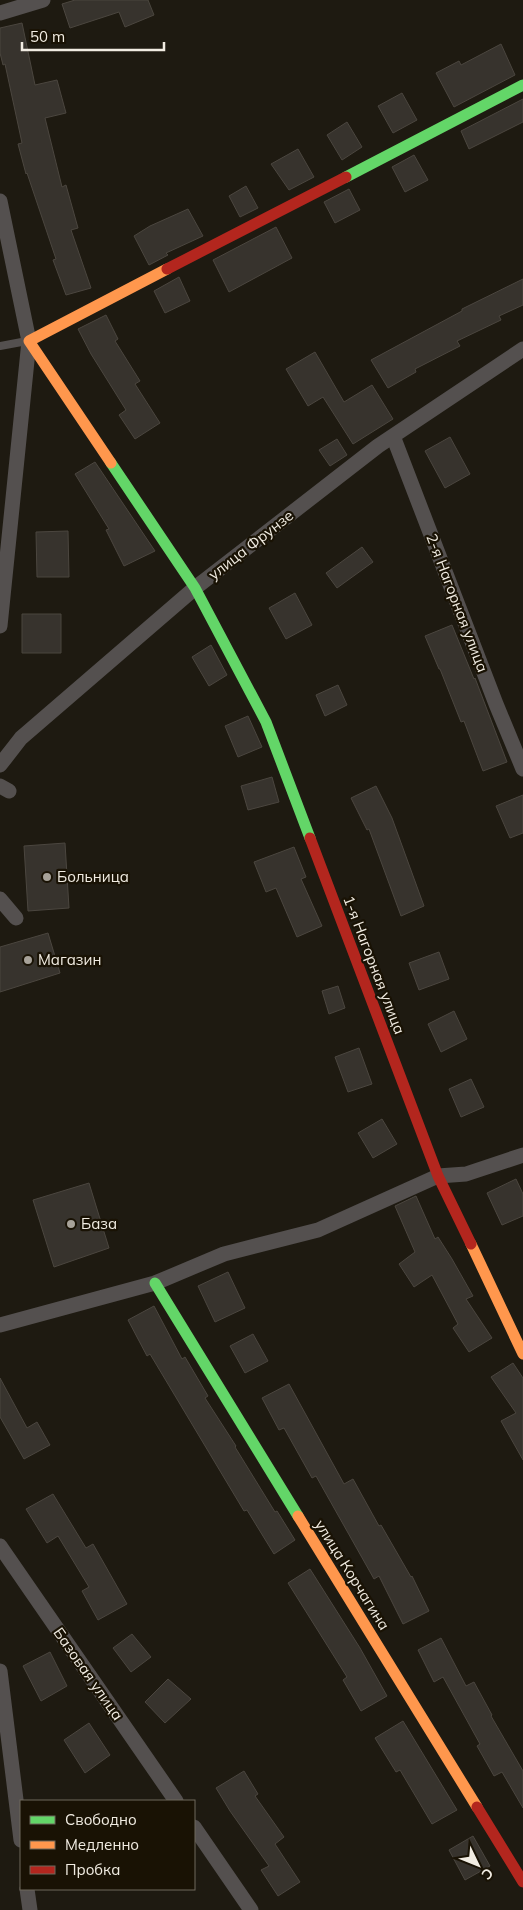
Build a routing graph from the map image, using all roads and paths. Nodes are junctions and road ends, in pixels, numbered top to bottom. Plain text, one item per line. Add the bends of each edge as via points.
1 (43, 0) edge
2 (0, 13) edge
3 (523, 86) edge
4 (0, 201) edge
5 (29, 341) junction
6 (0, 346) edge
7 (523, 349) edge
8 (393, 436) junction
9 (195, 588) junction
10 (0, 626) edge
11 (0, 765) edge
12 (523, 769) edge
13 (0, 899) edge
14 (16, 918) dead end
15 (523, 1155) edge
16 (438, 1176) junction
17 (155, 1283) junction
18 (0, 1325) edge
19 (523, 1354) edge
20 (0, 1546) edge
21 (0, 1671) edge
22 (175, 1800) edge
23 (195, 1828) edge
24 (20, 1832) edge
25 (523, 1882) edge
26 (27, 1890) edge
27 (30, 1910) edge
28 (251, 1910) edge

1 - 2 street
3 - 5 street
4 - 5 street
5 - 6 lane
5 - 9 street, 1-я Нагорная улица
5 - 10 street
7 - 8 street, улица Фрунзе
8 - 9 street, улица Фрунзе
8 - 12 street, 2-я Нагорная улица
9 - 11 street, улица Фрунзе via 21,738
9 - 16 street, 1-я Нагорная улица via 266,722
13 - 14 street
15 - 16 street via 466,1174
16 - 17 street via 318,1230 224,1254
16 - 19 street, 1-я Нагорная улица
17 - 18 street
17 - 25 street, улица Корчагина
20 - 22 street, Базовая улица
21 - 24 street
23 - 28 street
26 - 27 street

